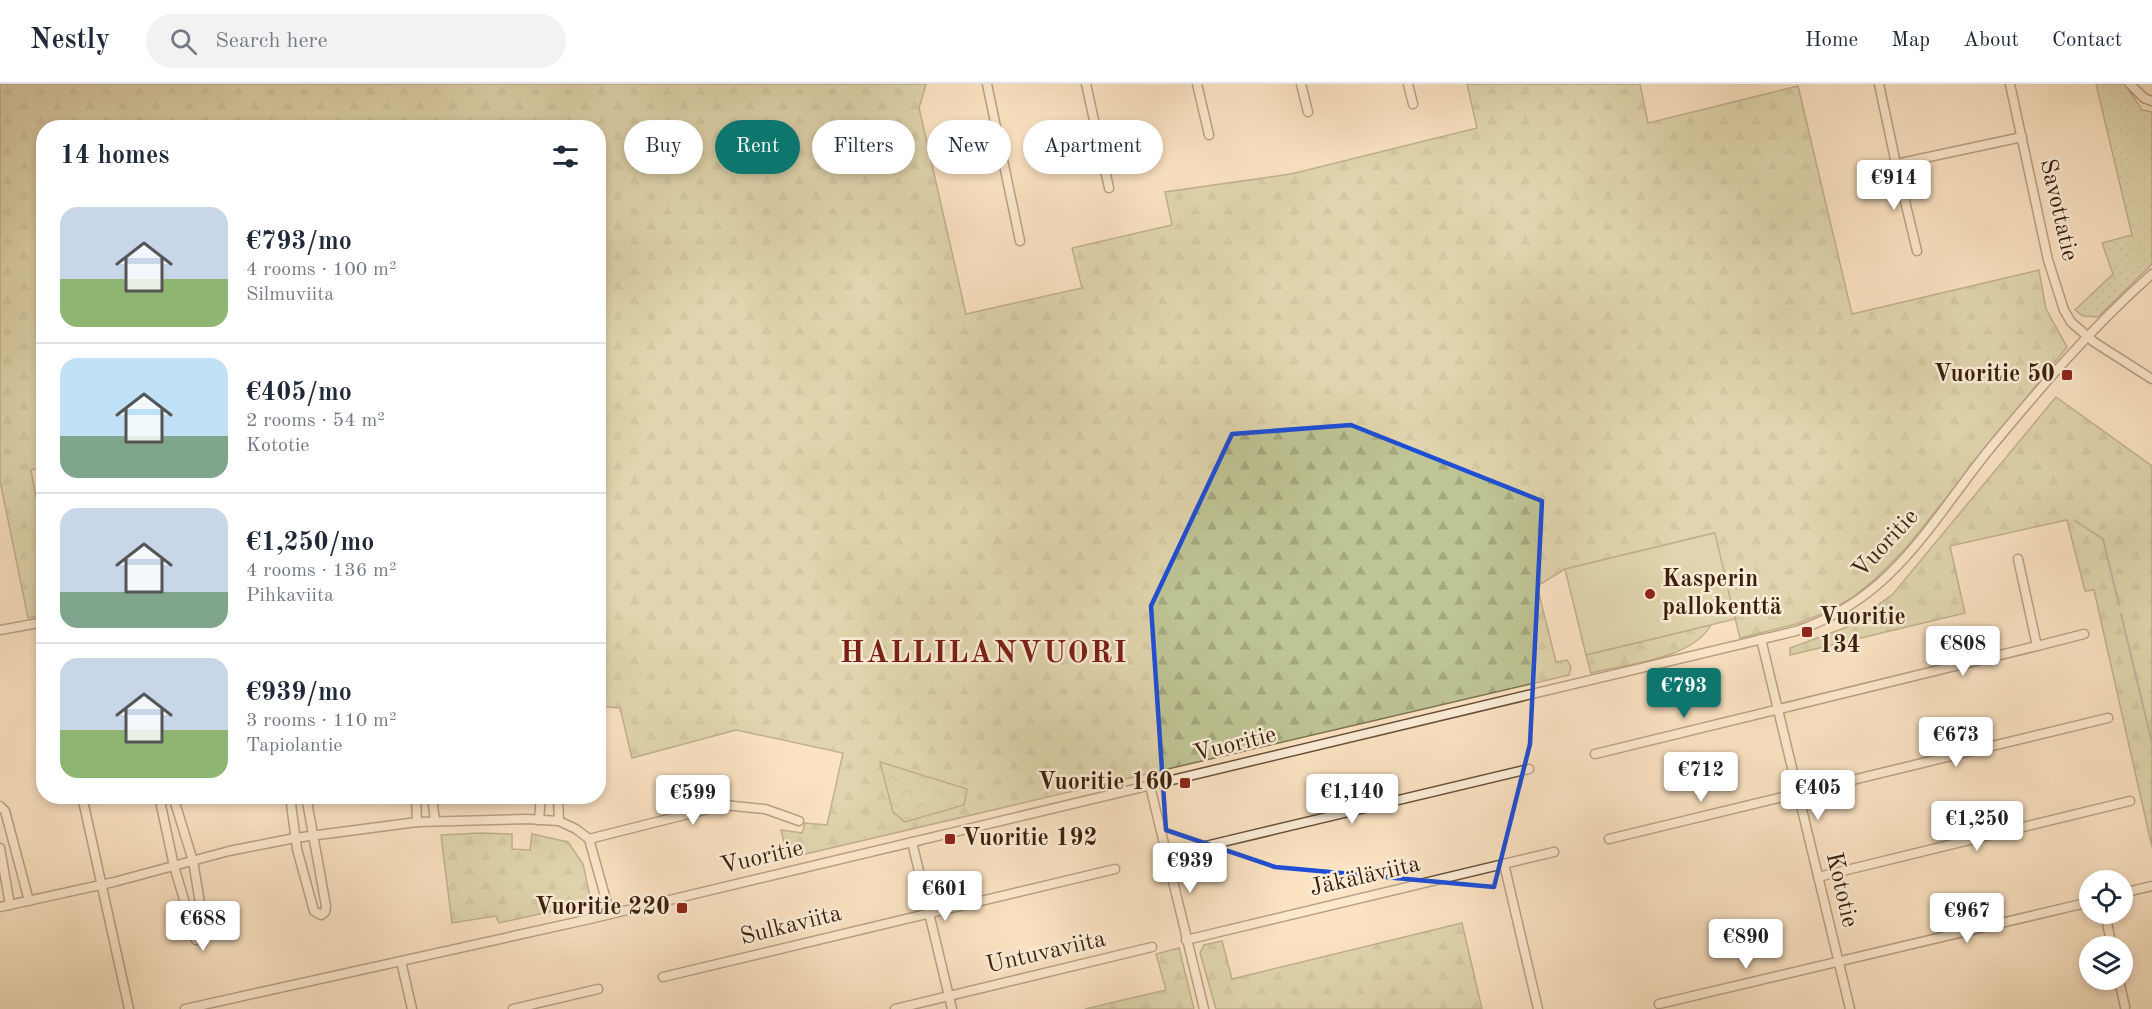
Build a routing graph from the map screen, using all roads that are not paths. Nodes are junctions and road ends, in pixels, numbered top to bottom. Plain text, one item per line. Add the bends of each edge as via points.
1 (987, 84) edge
2 (1086, 84) edge
3 (1197, 84) edge
4 (1301, 84) edge
5 (1408, 84) edge
6 (1879, 84) edge
7 (2010, 84) edge
8 (2130, 84) edge
9 (2152, 101) edge
10 (1413, 104) dead end
11 (1308, 112) dead end
12 (1209, 135) dead end
13 (2022, 137) junction
14 (1896, 164) junction
15 (1109, 188) dead end
16 (1020, 241) dead end
17 (1917, 251) dead end
18 (2152, 274) edge
19 (2086, 335) junction
20 (2152, 379) edge
21 (2018, 559) dead end
22 (36, 623) edge
23 (0, 630) edge
24 (2084, 634) dead end
25 (1761, 639) junction
26 (2037, 646) junction
27 (1778, 709) junction
28 (2108, 718) dead end
29 (1595, 754) dead end
30 (1529, 770) dead end
31 (1150, 786) junction
32 (1798, 792) junction
33 (2130, 801) dead end
34 (84, 804) edge
35 (161, 804) edge
36 (175, 804) edge
37 (291, 804) edge
38 (308, 804) edge
39 (416, 804) edge
40 (433, 804) edge
41 (540, 804) edge
42 (558, 804) edge
43 (0, 806) edge
44 (539, 820) junction
45 (799, 820) dead end
46 (435, 821) junction
47 (559, 821) junction
48 (417, 822) junction
49 (314, 835) junction
50 (295, 838) junction
51 (589, 839) junction
52 (1609, 839) dead end
53 (912, 842) junction
54 (0, 848) edge
55 (1554, 852) dead end
56 (1168, 855) junction
57 (193, 861) junction
58 (1504, 864) junction
59 (174, 866) junction
60 (1114, 869) dead end
61 (1818, 877) junction
62 (102, 885) junction
63 (2152, 886) edge
64 (2133, 890) edge
65 (29, 901) junction
66 (10, 905) junction
67 (2079, 905) edge
68 (0, 907) edge
69 (929, 912) junction
70 (610, 914) junction
71 (1186, 940) junction
72 (1152, 947) dead end
73 (401, 961) junction
74 (1838, 961) junction
75 (663, 977) dead end
76 (598, 989) dead end
77 (2121, 990) edge
78 (949, 996) junction
79 (1659, 1004) dead end
80 (2125, 1007) dead end
81 (129, 1009) edge
82 (186, 1009) edge
83 (412, 1009) edge
84 (513, 1009) edge
85 (895, 1009) edge
86 (952, 1009) edge
87 (1204, 1009) edge
88 (1538, 1009) edge
89 (1850, 1009) edge

1 - 16 street
2 - 15 street
3 - 12 street
4 - 11 street
5 - 10 street
6 - 14 street
7 - 13 street, Savottatie
8 - 9 street
13 - 14 street
13 - 19 street, Savottatie via 2054,281 2067,316
14 - 17 street
18 - 19 street, Vuoritie
19 - 20 street, Savottatie
19 - 25 street, Vuoritie via 1879,584 1828,620
21 - 26 street
22 - 23 street
24 - 26 street
25 - 27 street, Kototie
25 - 31 street, Vuoritie
26 - 27 street
27 - 29 street
27 - 32 street, Kototie
28 - 32 street
30 - 56 street
31 - 53 street, Vuoritie
31 - 56 street
32 - 52 street
32 - 61 street, Kototie
33 - 61 street
34 - 62 street
35 - 59 street
36 - 57 street
37 - 50 street
38 - 49 street
39 - 48 street
40 - 46 street
41 - 44 street
42 - 47 street
43 - 65 street via 5,811
44 - 46 street
44 - 47 street
45 - 51 street via 765,809 724,805
46 - 48 street
47 - 51 street
48 - 49 street
49 - 50 street
49 - 50 street via 326,906 321,915 314,911
50 - 57 street
51 - 70 street
53 - 69 street
53 - 70 street, Vuoritie
54 - 66 street
55 - 58 street, Jäkäläviita
56 - 71 street
57 - 59 street
57 - 59 street via 205,933 196,940
58 - 71 street, Jäkäläviita
58 - 88 street
59 - 62 street
60 - 69 street, Sulkaviita
61 - 74 street, Kototie
62 - 65 street
62 - 81 street
63 - 64 street
65 - 66 street
66 - 68 street
67 - 74 street
69 - 75 street, Sulkaviita
69 - 78 street
70 - 73 street, Vuoritie
71 - 87 street
72 - 78 street, Untuvaviita
73 - 82 street, Vuoritie
73 - 83 street
74 - 79 street
74 - 89 street, Kototie
76 - 84 street
77 - 80 street
78 - 85 street, Untuvaviita
78 - 86 street

